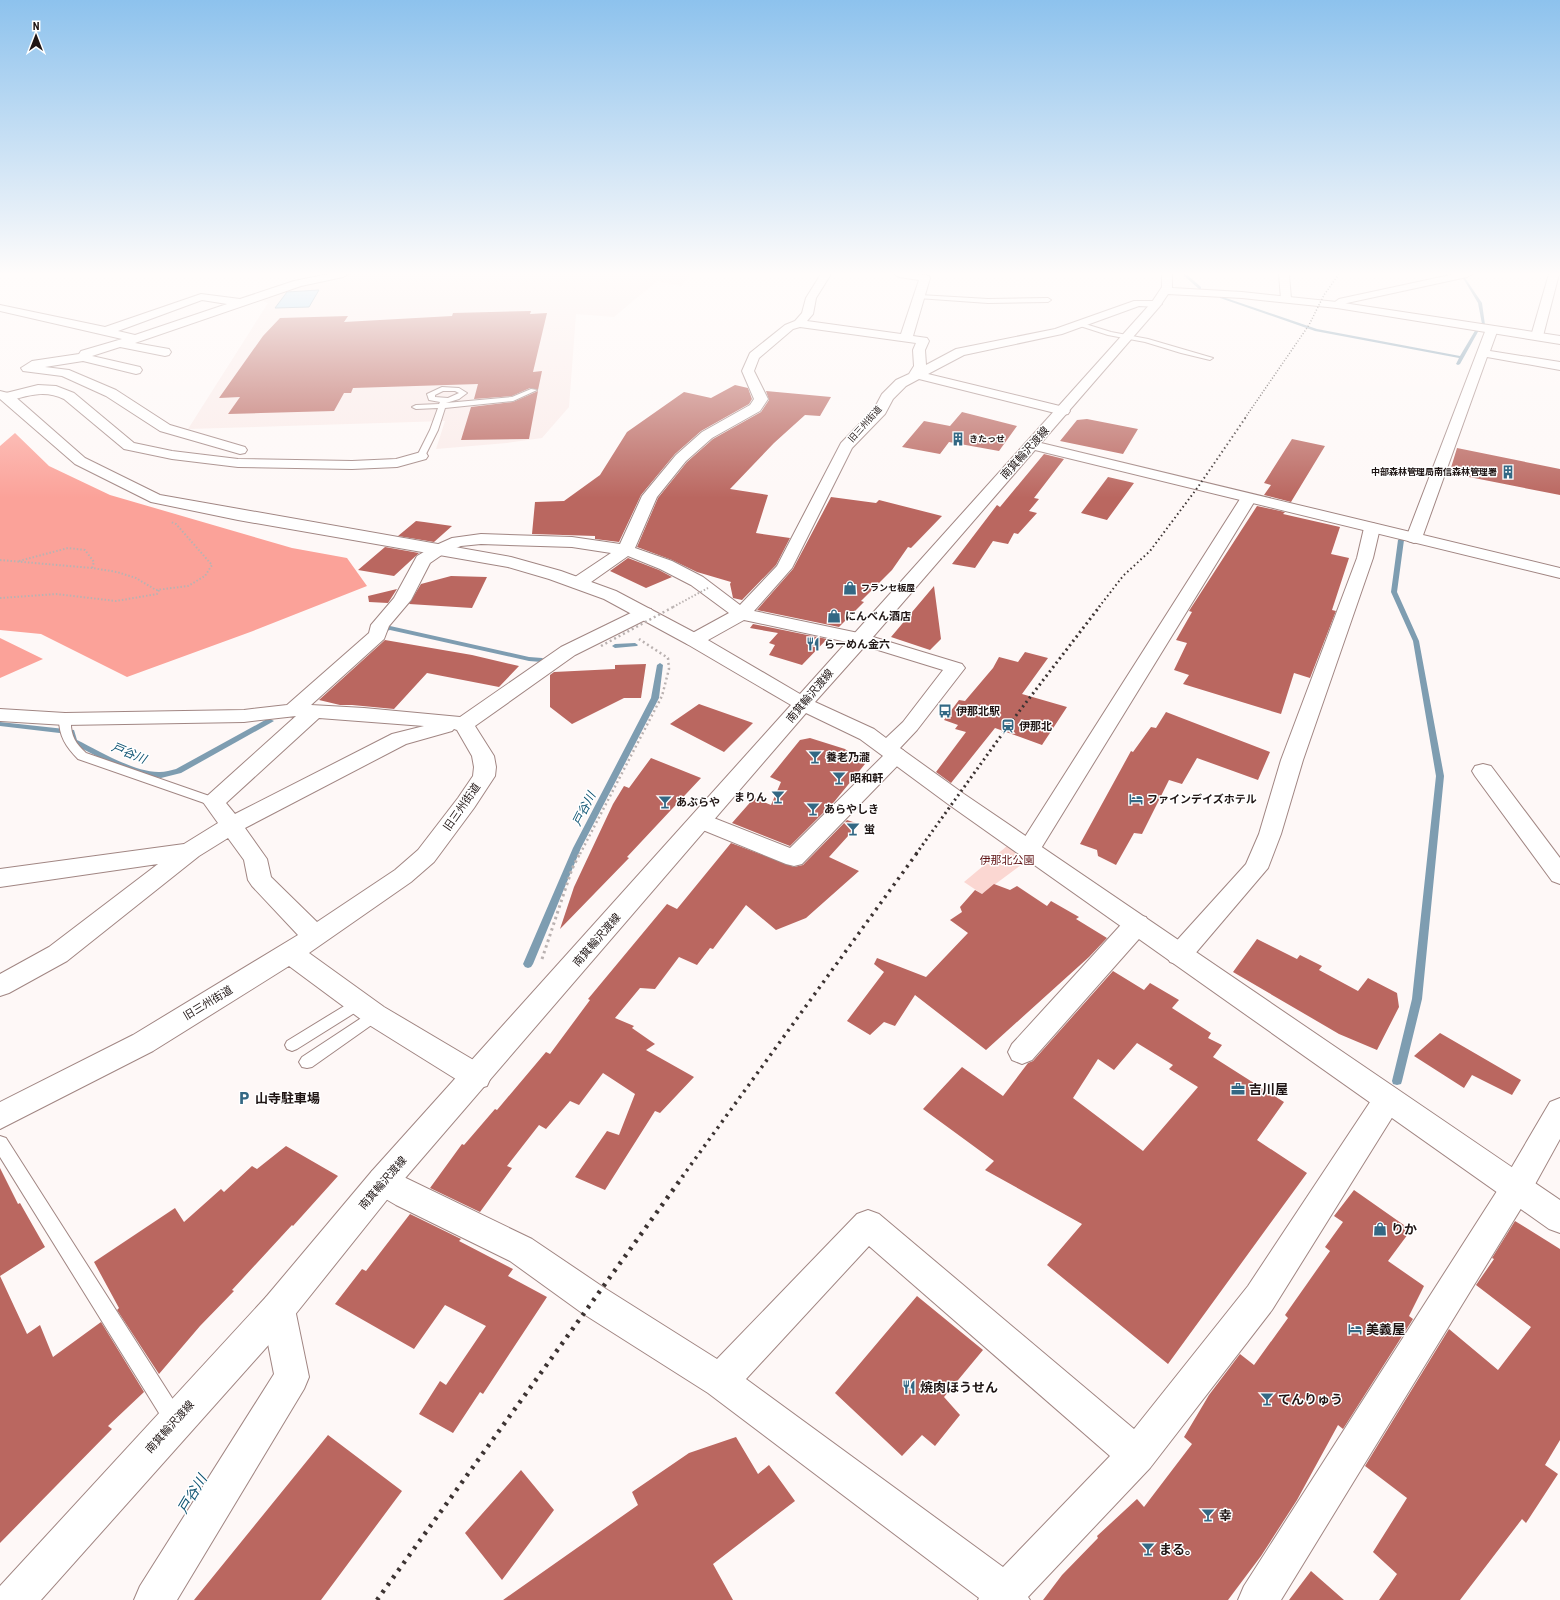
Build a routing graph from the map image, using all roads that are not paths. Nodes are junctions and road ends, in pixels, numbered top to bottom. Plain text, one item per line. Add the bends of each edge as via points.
1 (102, 349) edge
2 (148, 349) edge
3 (763, 349) edge
4 (920, 349) edge
5 (979, 349) edge
6 (1115, 349) edge
7 (1173, 349) edge
8 (1485, 349) edge
9 (165, 352) dead end
10 (1483, 353) junction
11 (83, 357) junction
12 (1210, 358) dead end
13 (1560, 366) edge
14 (136, 370) dead end
15 (914, 374) junction
16 (533, 390) dead end
17 (4, 396) edge
18 (443, 403) junction
19 (416, 407) dead end
20 (1063, 411) junction
21 (1031, 445) junction
22 (421, 456) joint
23 (326, 464) junction
24 (1248, 499) junction
25 (1372, 528) junction
26 (1414, 538) junction
27 (440, 549) junction
28 (626, 550) junction
29 (1560, 573) edge
30 (578, 583) junction
31 (645, 613) junction
32 (741, 614) junction
33 (861, 639) junction
34 (694, 640) junction
35 (803, 704) junction
36 (303, 711) junction
37 (0, 715) edge
38 (464, 724) junction
39 (65, 727) junction
40 (892, 752) junction
41 (1483, 770) dead end
42 (214, 802) junction
43 (701, 821) junction
44 (232, 824) junction
45 (1029, 849) junction
46 (191, 850) junction
47 (1560, 875) edge
48 (0, 878) edge
49 (1137, 924) junction
50 (314, 936) junction
51 (290, 953) junction
52 (1179, 954) junction
53 (0, 986) edge
54 (367, 1009) junction
55 (292, 1045) dead end
56 (1022, 1052) dead end
57 (307, 1062) dead end
58 (477, 1077) junction
59 (1388, 1099) junction
60 (1560, 1111) edge
61 (0, 1116) edge
62 (0, 1143) edge
63 (383, 1181) junction
64 (1517, 1187) junction
65 (1560, 1218) edge
66 (278, 1309) junction
67 (720, 1381) junction
68 (175, 1421) junction
69 (1137, 1455) junction
70 (0, 1592) edge
71 (1004, 1598) edge
72 (8, 1600) edge
73 (14, 1600) edge
74 (154, 1600) edge
75 (1258, 1600) edge

1 - 11 street
2 - 9 street
3 - 28 street via 754,356 748,371 762,399 755,408 707,435 681,458 650,496
4 - 15 street via 920,366
5 - 15 street, 旧三州街道 via 960,352
6 - 20 street, 南箕輪沢渡線
7 - 12 lane
8 - 10 street
10 - 13 street
10 - 26 street
11 - 14 street
11 - 23 street via 27,368 65,373 111,393 165,428 259,455
15 - 20 street
15 - 32 street, 旧三州街道 via 887,397 880,411 846,446 784,568
16 - 18 lane via 513,399
17 - 23 street via 38,389 56,390 69,396 129,446 172,455 238,463
17 - 27 street via 80,461 156,499
18 - 19 lane
18 - 22 lane via 434,430
20 - 21 street, 南箕輪沢渡線
21 - 24 street
21 - 33 street, 南箕輪沢渡線
22 - 23 street via 387,465
24 - 25 street
24 - 45 street
25 - 26 street
25 - 52 street via 1365,558 1256,868
26 - 29 street
27 - 28 street via 458,541 481,539 572,542
27 - 30 street via 510,562
27 - 36 street via 423,560 402,600 379,630
28 - 30 street
28 - 32 street via 666,565 708,588
30 - 31 street
31 - 34 street
31 - 38 street via 568,651
32 - 33 street
32 - 34 street, 旧三州街道
33 - 35 street, 南箕輪沢渡線
33 - 40 street via 955,668
34 - 35 street
35 - 40 street via 867,734
35 - 43 street, 南箕輪沢渡線
36 - 38 street
36 - 39 street
36 - 42 street
37 - 39 street
38 - 44 street via 399,739
38 - 50 street, 旧三州街道 via 483,756 484,776 444,834 421,861 403,876
39 - 42 lane via 69,744 82,756
40 - 43 street via 794,858
40 - 45 street
41 - 47 street
42 - 44 street
43 - 58 street, 南箕輪沢渡線
44 - 46 street
44 - 50 street via 255,859 260,880
45 - 49 street
46 - 48 street
46 - 53 street via 58,954
49 - 52 street
49 - 56 street
50 - 51 street, 旧三州街道
51 - 54 street
51 - 61 street, 旧三州街道 via 143,1043
52 - 59 street
54 - 55 lane
54 - 57 lane
54 - 58 street
58 - 63 street, 南箕輪沢渡線
59 - 64 street
59 - 69 street via 1260,1298
60 - 64 street
62 - 68 lane
63 - 66 street, 南箕輪沢渡線
63 - 67 street via 521,1250 594,1301
64 - 65 street
64 - 75 street
66 - 68 street, 南箕輪沢渡線
66 - 74 street via 292,1377
67 - 69 street via 868,1225
67 - 71 street
68 - 73 street, 南箕輪沢渡線
69 - 71 street
70 - 72 lane

